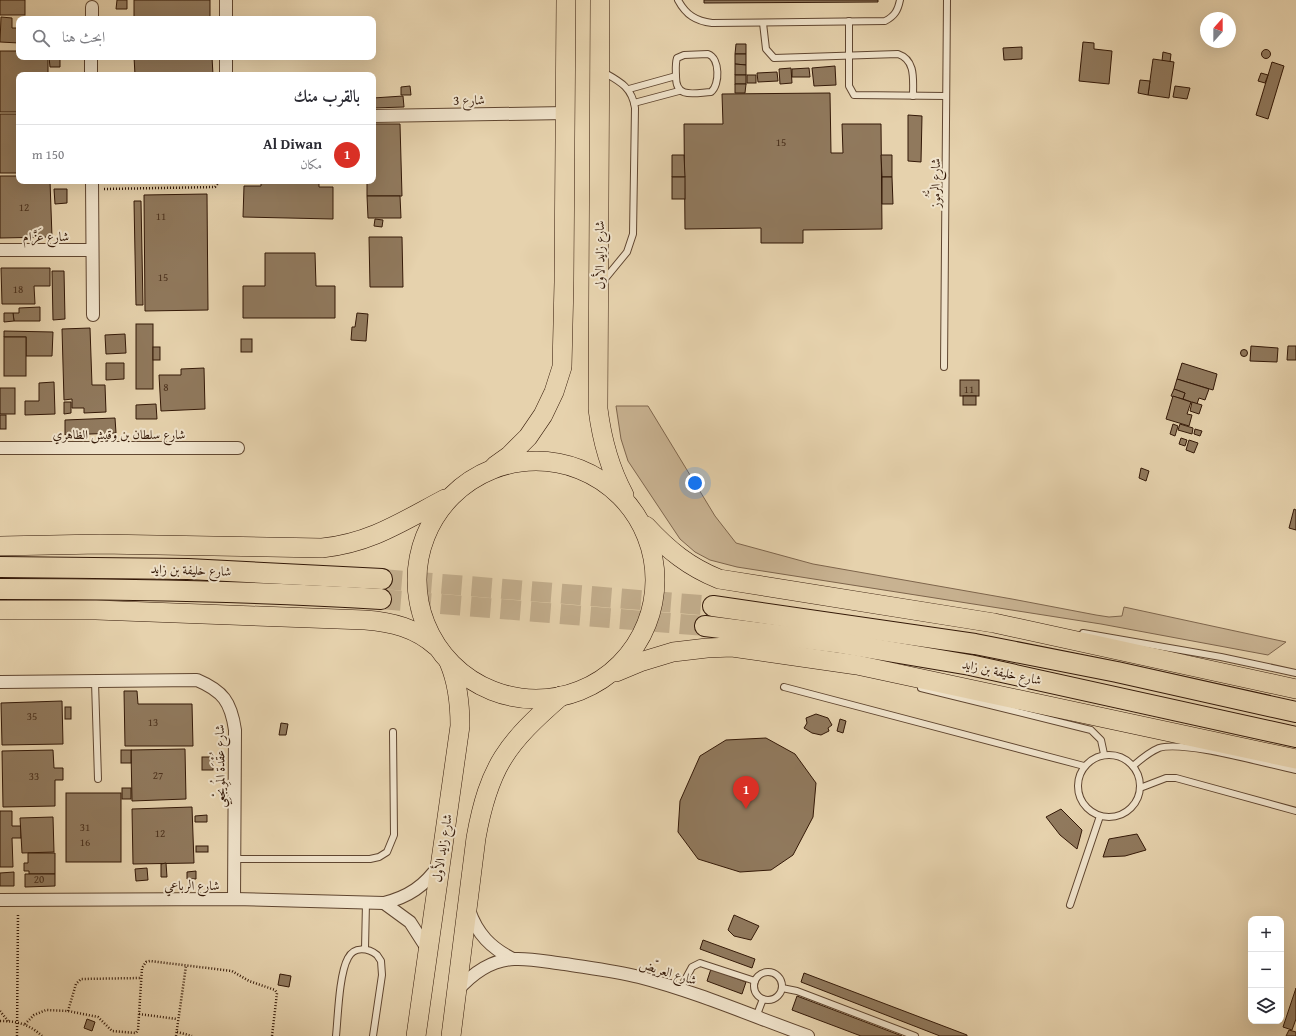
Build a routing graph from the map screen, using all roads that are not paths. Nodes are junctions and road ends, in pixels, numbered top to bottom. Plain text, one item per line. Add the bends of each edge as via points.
1 (226, 0) edge
2 (566, 0) edge
3 (678, 0) edge
4 (900, 0) edge
5 (947, 0) edge
6 (603, 4) edge
7 (92, 7) dead end
8 (92, 16) edge
9 (226, 16) edge
10 (849, 21) junction
11 (763, 22) junction
12 (849, 56) junction
13 (91, 60) edge
14 (226, 60) edge
15 (600, 71) junction
16 (91, 72) edge
17 (226, 72) edge
18 (676, 76) junction
19 (629, 89) junction
20 (679, 91) junction
21 (913, 96) junction
22 (946, 96) junction
23 (634, 103) junction
24 (566, 113) junction
25 (376, 116) edge
26 (92, 185) edge
27 (0, 250) edge
28 (92, 250) junction
29 (599, 286) junction
30 (93, 315) dead end
31 (944, 367) dead end
32 (0, 448) edge
33 (238, 448) dead end
34 (488, 471) junction
35 (452, 495) junction
36 (632, 510) junction
37 (3, 544) edge
38 (0, 567) edge
39 (382, 579) tunnel mouth
40 (0, 589) edge
41 (381, 599) tunnel mouth
42 (713, 606) tunnel mouth
43 (3, 612) edge
44 (994, 623) junction
45 (704, 626) tunnel mouth
46 (1053, 628) dead end
47 (1074, 632) dead end
48 (445, 656) junction
49 (857, 665) junction
50 (1296, 673) edge
51 (607, 675) junction
52 (896, 680) dead end
53 (0, 682) edge
54 (95, 682) junction
55 (784, 687) dead end
56 (916, 687) dead end
57 (1296, 689) edge
58 (561, 696) junction
59 (1296, 712) edge
60 (393, 732) dead end
61 (1296, 737) edge
62 (1104, 754) junction
63 (1296, 759) edge
64 (1084, 766) junction
65 (1133, 766) junction
66 (1296, 770) edge
67 (98, 779) dead end
68 (1140, 788) junction
69 (1296, 811) edge
70 (1100, 816) junction
71 (234, 859) junction
72 (440, 863) junction
73 (234, 899) junction
74 (0, 900) edge
75 (366, 902) junction
76 (384, 903) junction
77 (1070, 905) dead end
78 (468, 907) junction
79 (365, 949) junction
80 (428, 950) junction
81 (513, 959) junction
82 (755, 981) junction
83 (782, 988) junction
84 (680, 989) junction
85 (457, 991) junction
86 (763, 999) junction
87 (756, 1017) junction
88 (336, 1036) edge
89 (373, 1036) edge
90 (416, 1036) edge
91 (451, 1036) edge
92 (808, 1036) edge
93 (915, 1036) edge

1 - 9 street
2 - 24 main road
3 - 11 lane via 682,8 701,22
4 - 10 lane via 893,17 885,21
5 - 22 lane, شارع الرُّمُوز
6 - 15 main road, شارع زايد الأول
7 - 8 street
10 - 11 lane
10 - 12 lane
11 - 12 lane via 766,49 774,58
12 - 21 lane via 904,56 911,64
12 - 21 lane via 849,86 854,95
13 - 16 street
14 - 17 street
15 - 19 lane
15 - 29 main road, شارع زايد الأول
18 - 19 lane
18 - 20 lane
18 - 20 lane via 675,62 680,55 708,54 715,58 714,90 685,93
19 - 23 lane
20 - 23 lane
21 - 22 lane
22 - 31 lane, شارع الرُّمُوز
23 - 29 lane via 633,234 627,252
24 - 25 street, شارع 3
24 - 34 main road via 562,367 543,415 509,456
26 - 28 street
27 - 28 street, شارع عَزَّام
28 - 30 street
29 - 36 main road, شارع زايد الأول via 598,409 601,436 608,462
32 - 33 street, شارع سلطان بن وقيش الظاهري
34 - 35 main road
34 - 36 main road via 518,462 564,464 593,476 618,494
35 - 37 main road via 376,536 322,548
35 - 48 main road via 426,534 418,571 421,610 433,638
36 - 44 main road via 681,560 719,578
36 - 51 main road, شارع زايد الأول via 648,540 655,567 652,608 636,646 618,667
38 - 39 highway, شارع خليفة بن زايد via 188,569
40 - 41 highway, شارع خليفة بن زايد via 188,590
42 - 59 highway, شارع خليفة بن زايد via 974,644
43 - 48 main road via 96,610 386,622 426,637
44 - 46 lane
44 - 57 main road
45 - 61 highway, شارع خليفة بن زايد via 834,642 970,665
47 - 50 lane
48 - 58 main road via 473,680 500,693 524,698
48 - 72 main road, شارع زايد الأول via 457,681 460,726
49 - 51 main road via 732,647 707,648 656,657
49 - 52 lane
49 - 63 main road
51 - 58 main road via 580,690
53 - 54 street, شارع عُقْدَة المُوِيجْعِي
54 - 67 lane
54 - 71 street, شارع عُقْدَة المُوِيجْعِي via 197,680 213,687 225,698 233,713 235,730
55 - 64 lane
56 - 62 lane via 1091,730 1100,740
58 - 78 main road via 519,734 503,756 490,781 482,807
60 - 71 lane via 394,835 387,852 370,859
62 - 64 lane
62 - 65 lane via 1125,759
64 - 70 lane via 1078,780 1078,795 1086,808
65 - 66 lane via 1148,754 1169,746 1212,752
65 - 68 lane via 1139,776
68 - 69 lane via 1166,778 1176,778
68 - 70 lane via 1138,797 1127,812 1109,817
70 - 77 lane
71 - 73 street, شارع عُقْدَة المُوِيجْعِي
72 - 76 street, شارع الرباعي via 416,890
72 - 80 main road, شارع زايد الأول
73 - 74 street, شارع الرباعي
73 - 75 street, شارع الرباعي
75 - 76 street, شارع الرباعي
75 - 79 lane
76 - 80 street via 410,922
78 - 81 street, شارع العريّض via 484,939 500,953
78 - 85 main road
79 - 88 lane via 354,951 347,960
79 - 89 lane via 378,955 382,968
80 - 90 main road, شارع زايد الأول
81 - 84 street, شارع العريّض via 599,969
81 - 85 street, شارع العريّض via 482,970
82 - 83 lane via 762,974 772,973 780,979
82 - 84 lane via 700,963 692,967
82 - 86 lane via 756,992
83 - 86 lane via 777,997
83 - 93 lane
84 - 87 street, شارع العريّض
85 - 91 main road
86 - 87 lane
87 - 92 street, شارع العريّض

